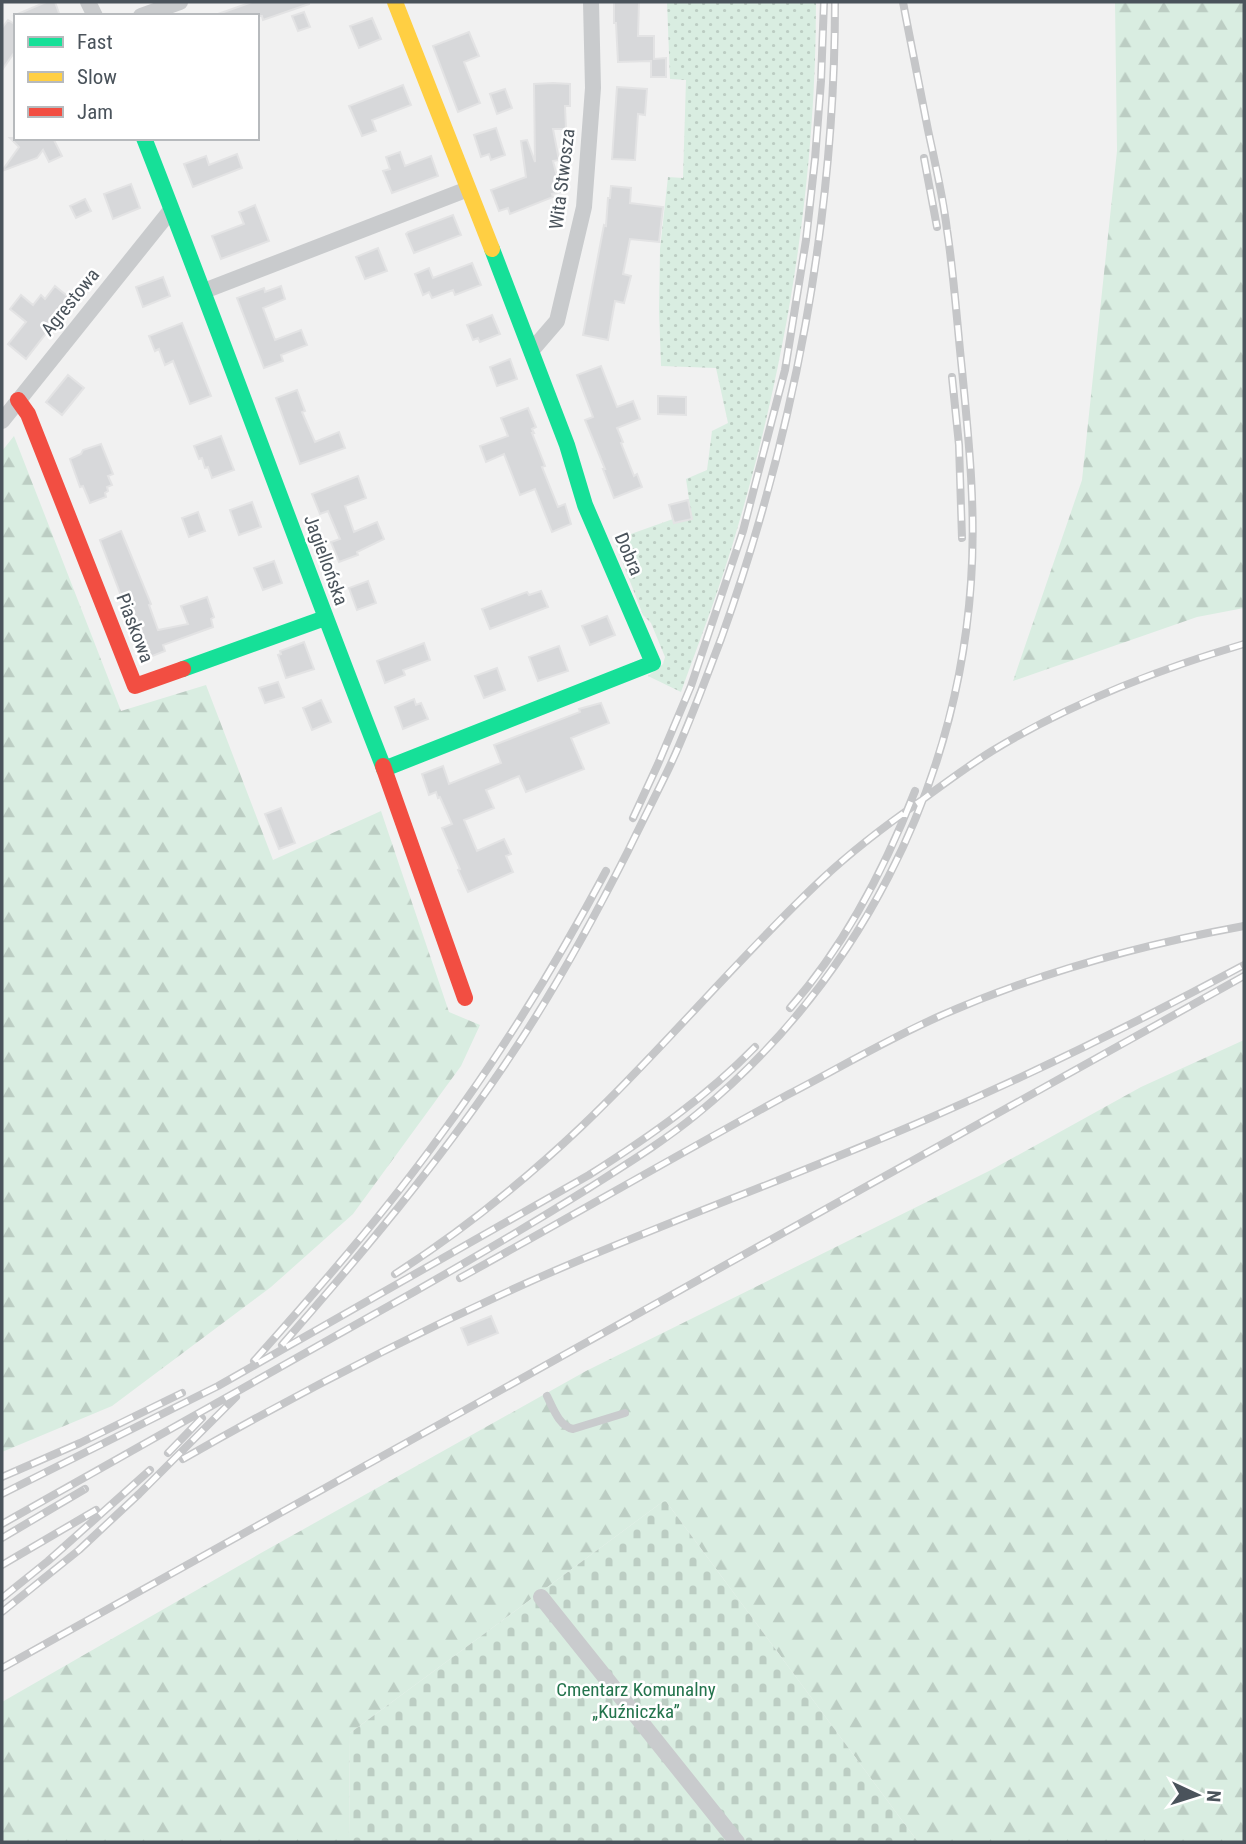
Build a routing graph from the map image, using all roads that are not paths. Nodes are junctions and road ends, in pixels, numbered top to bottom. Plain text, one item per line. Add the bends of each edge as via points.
1 (180, 2) edge
2 (395, 2) edge
3 (591, 2) edge
4 (147, 14) edge
5 (145, 140) edge
6 (468, 189) junction
7 (172, 211) junction
8 (204, 291) junction
9 (532, 350) junction
10 (18, 401) junction
11 (2, 421) edge
12 (325, 618) junction
13 (384, 769) junction
14 (465, 998) dead end
15 (547, 1396) dead end
16 (625, 1413) dead end
17 (541, 1597) dead end
18 (737, 1842) edge

1 - 4 street
2 - 6 street, Dobra
3 - 9 street, Wita Stwosza via 593,88 584,207 557,321
5 - 7 street, Jagiellońska
6 - 8 street
6 - 9 street, Dobra
7 - 8 street, Jagiellońska
7 - 10 street, Agrestowa
8 - 12 street, Jagiellońska
9 - 13 street, Dobra via 585,505 653,663
10 - 11 street, Agrestowa
10 - 12 street, Piaskowa via 28,414 135,686
12 - 13 street, Jagiellońska
13 - 14 street, Jagiellońska
15 - 16 lane via 567,1428
17 - 18 street

